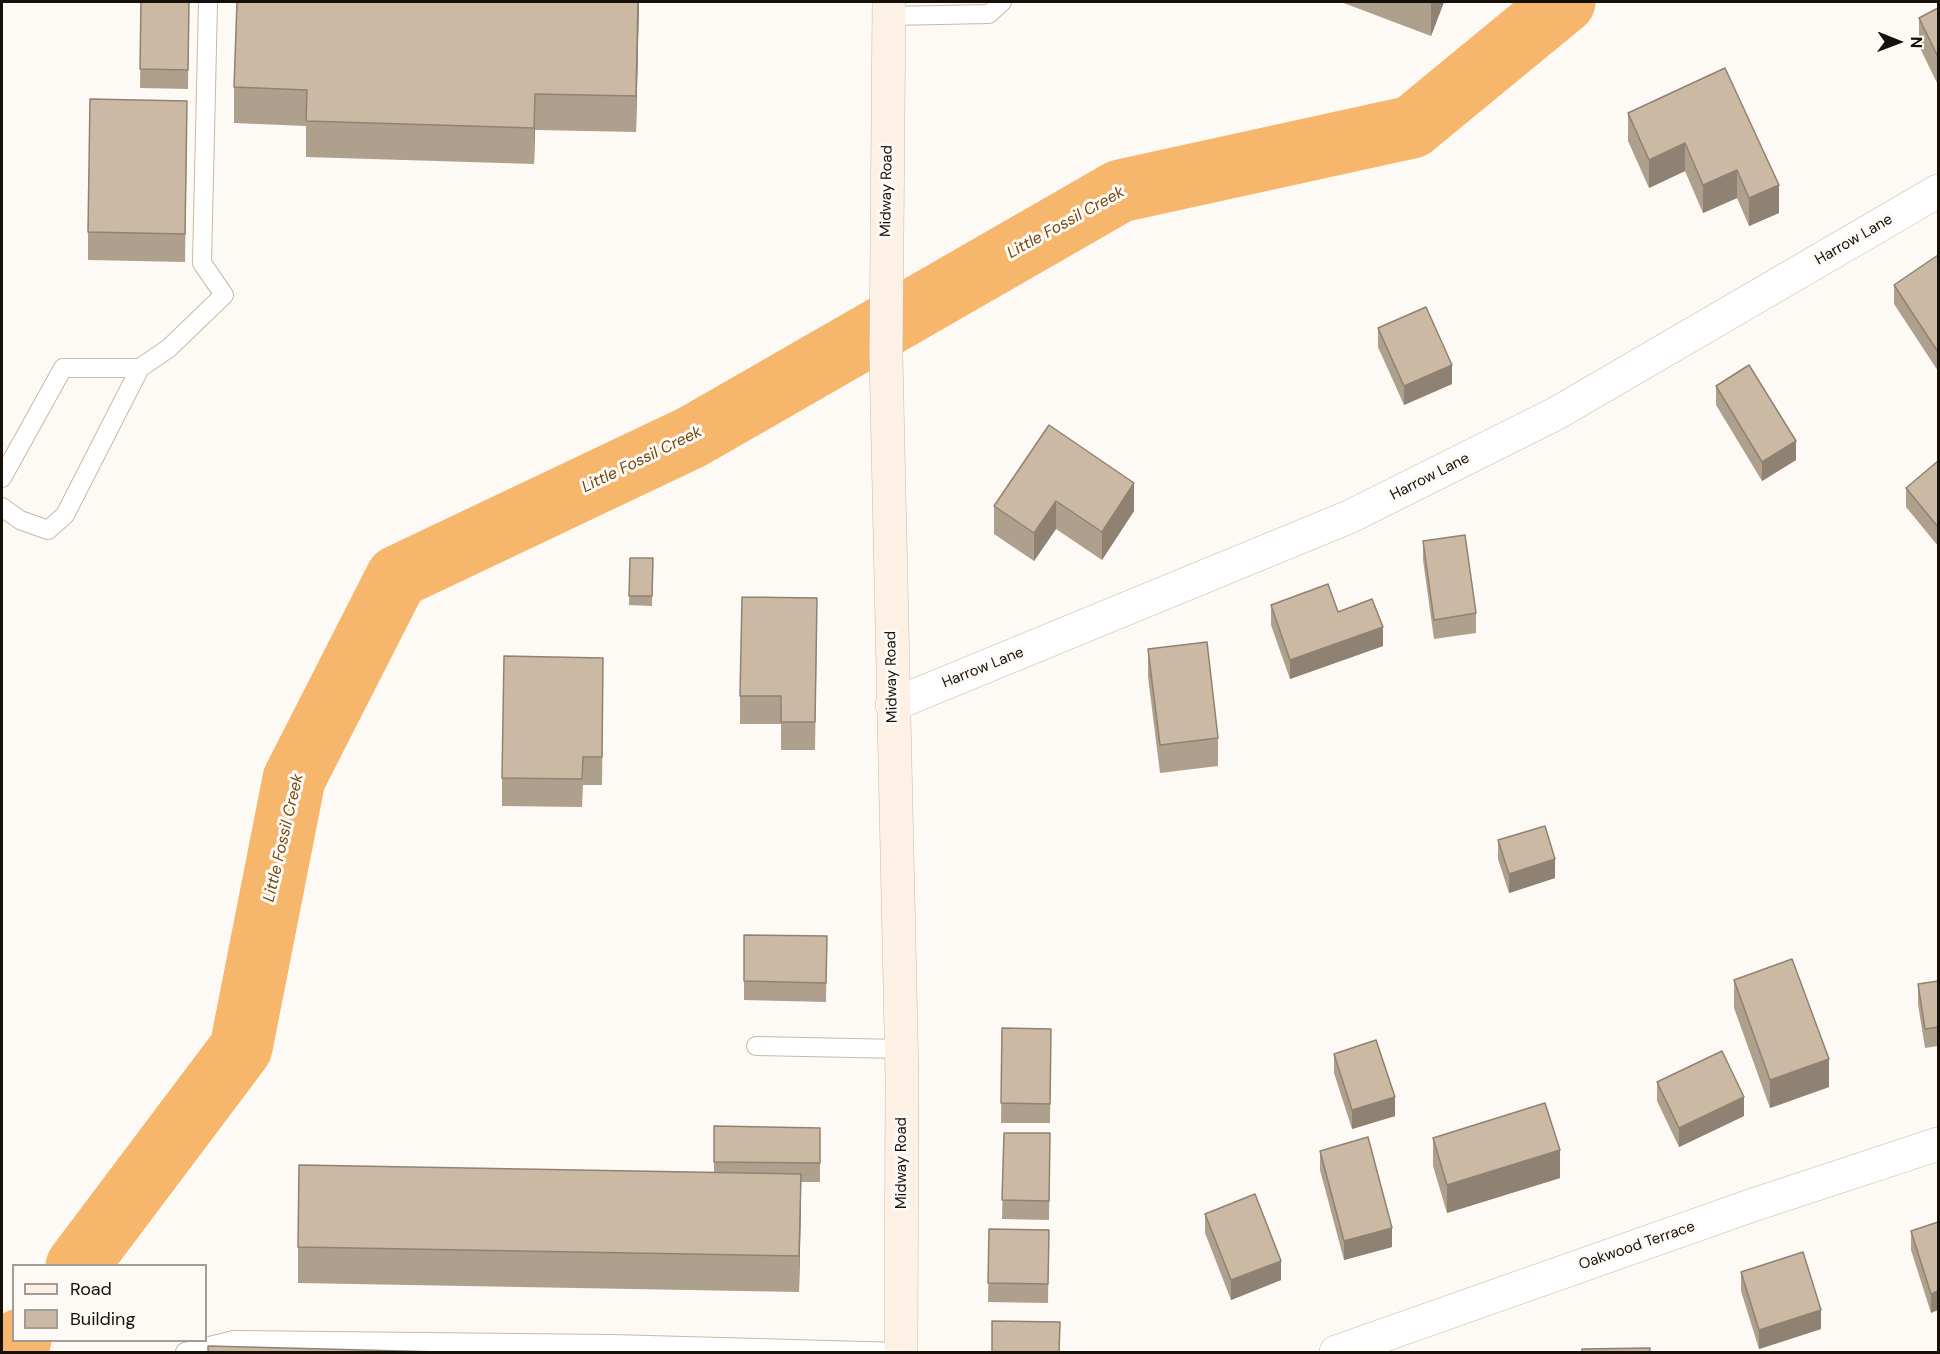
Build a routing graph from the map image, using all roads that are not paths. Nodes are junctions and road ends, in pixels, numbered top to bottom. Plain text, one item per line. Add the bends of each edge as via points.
1 (208, 2) edge
2 (1002, 2) edge
3 (889, 9) edge
4 (1938, 191) edge
5 (140, 368) junction
6 (2, 478) edge
7 (2, 507) edge
8 (892, 705) junction
9 (756, 1046) dead end
10 (901, 1049) junction
11 (1938, 1144) edge
12 (902, 1352) edge
13 (185, 1353) edge
14 (1336, 1353) edge

1 - 5 lane via 202,263 224,295 169,348
2 - 3 lane via 989,14
3 - 8 main road, Midway Road via 886,355
4 - 8 street, Harrow Lane via 1557,413 1349,517
5 - 6 lane via 63,368
5 - 7 lane via 65,515 48,530 20,520
8 - 10 main road, Midway Road
9 - 10 lane
10 - 12 main road, Midway Road
11 - 14 street, Oakwood Terrace via 1750,1206
12 - 13 lane via 234,1340

